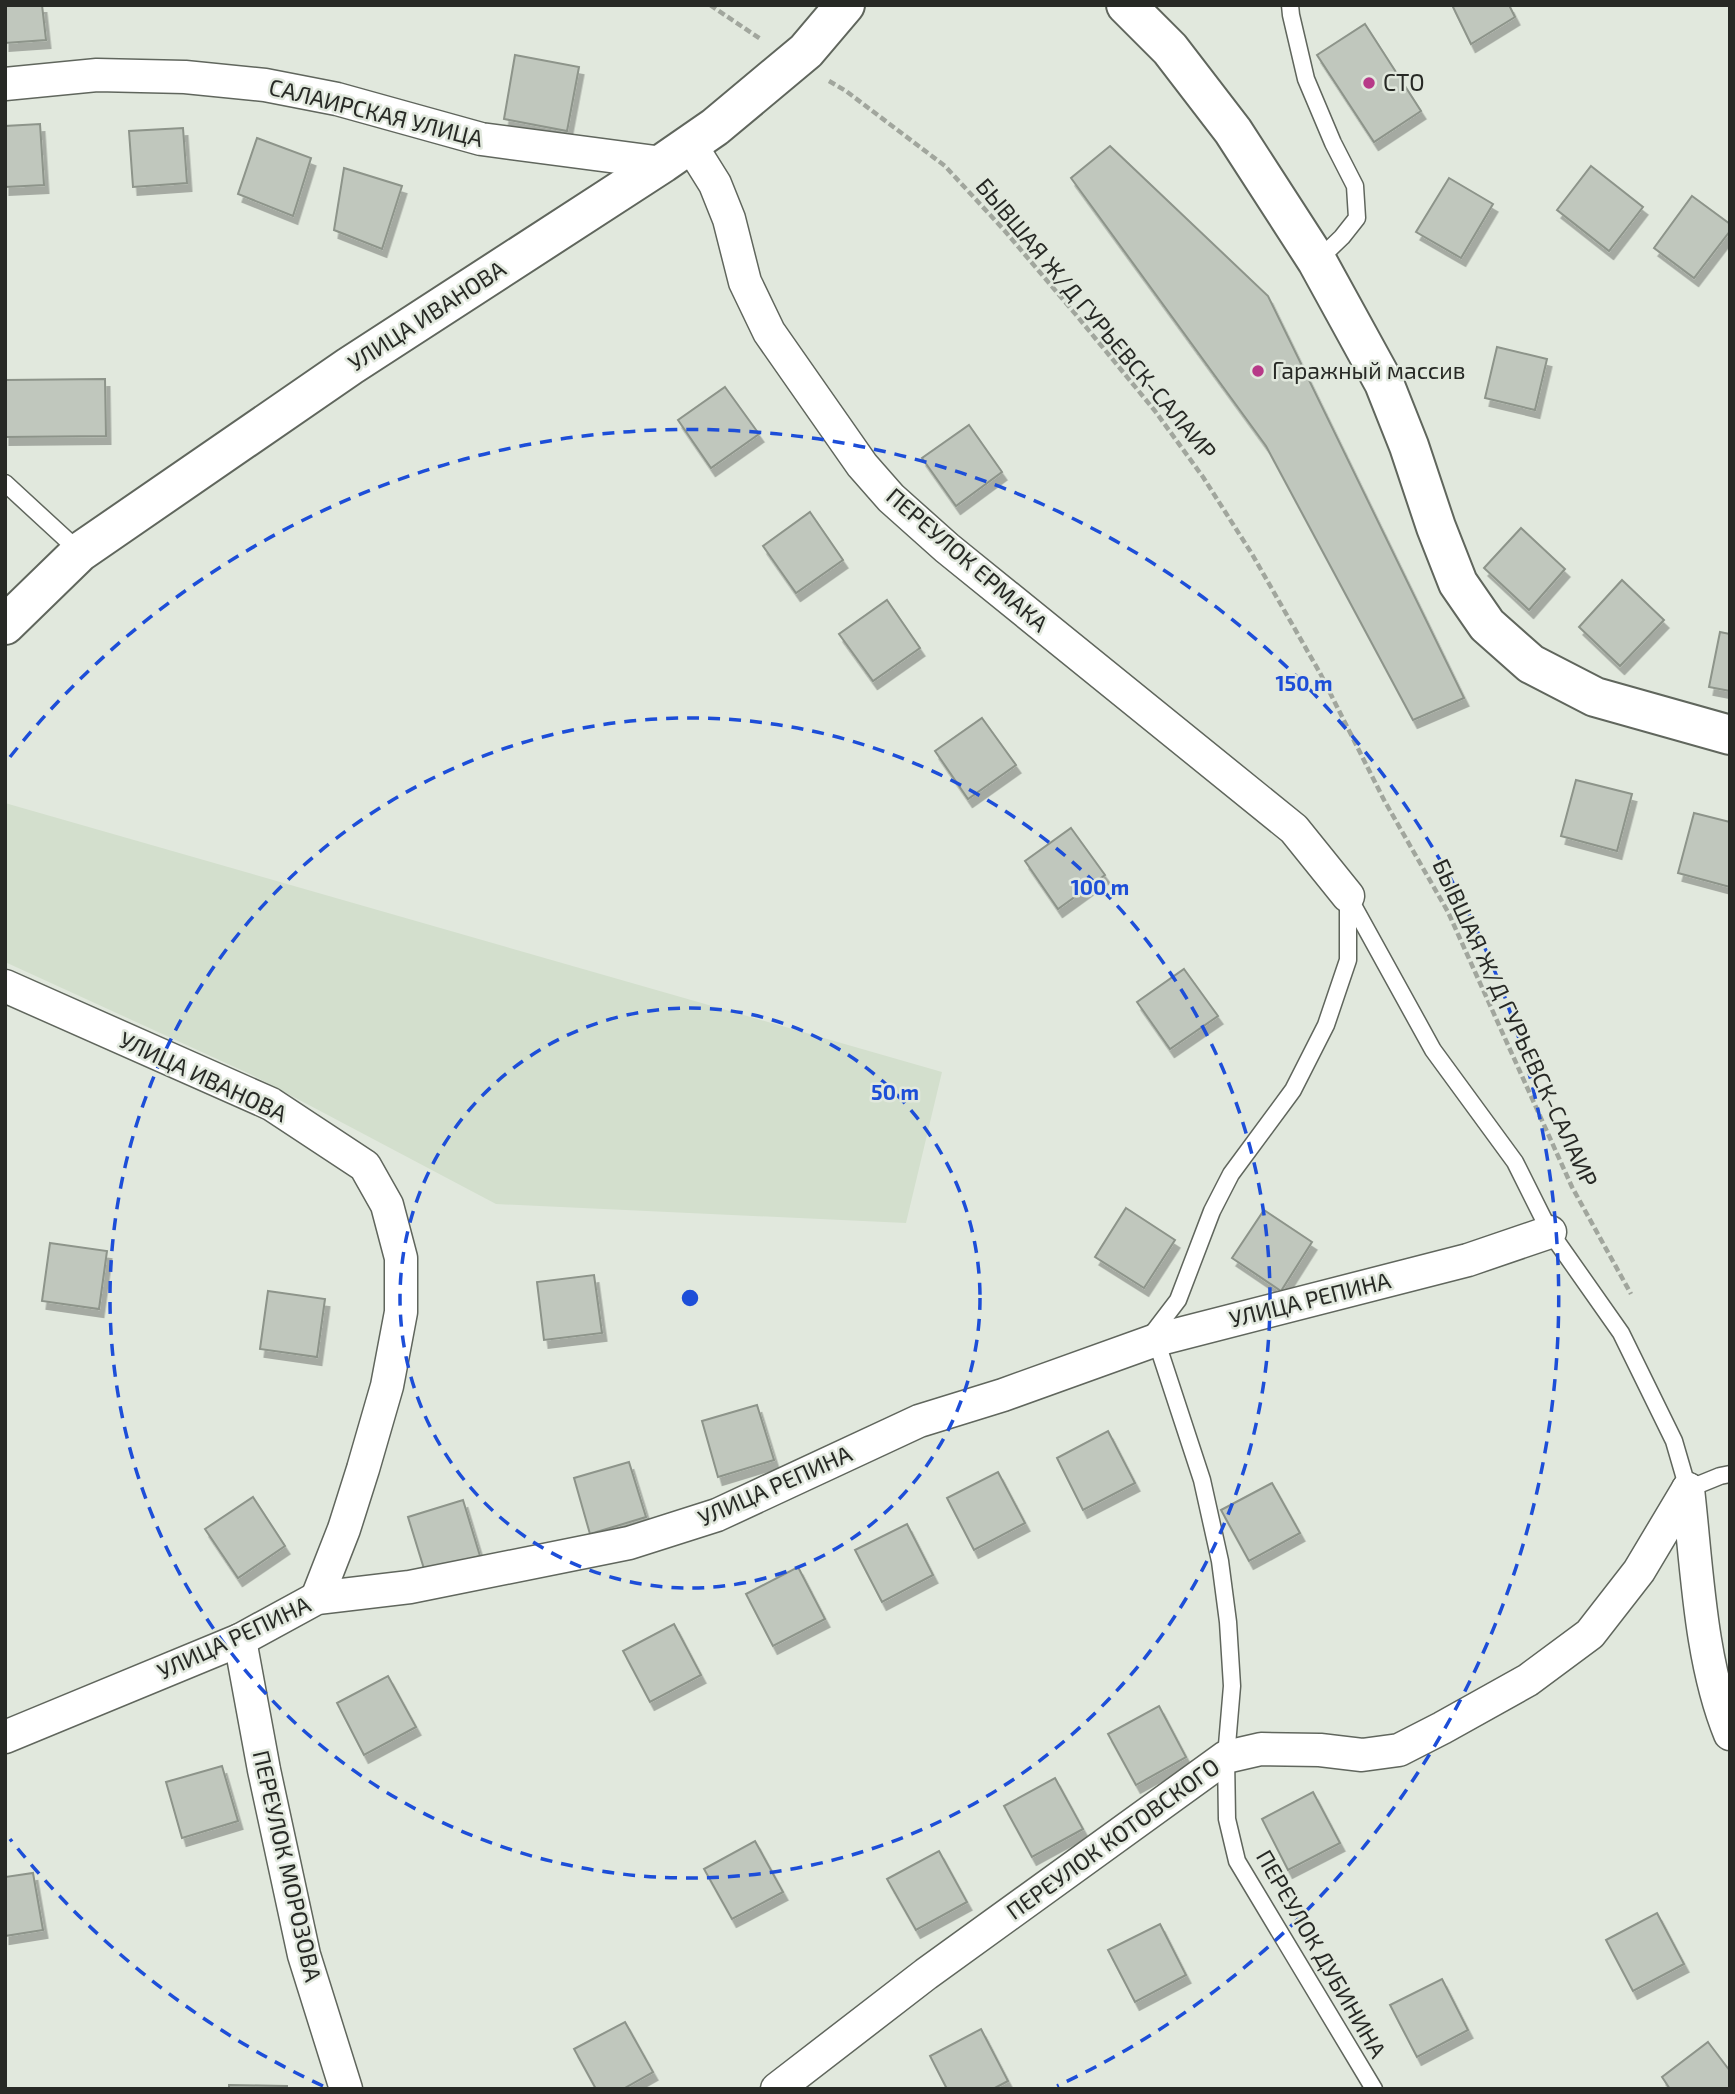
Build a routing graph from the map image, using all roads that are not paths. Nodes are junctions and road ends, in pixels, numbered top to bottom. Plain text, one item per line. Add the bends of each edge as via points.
1 (845, 5) edge
2 (1126, 5) edge
3 (1290, 5) edge
4 (5, 84) edge
5 (677, 154) junction
6 (1317, 261) junction
7 (5, 482) edge
8 (80, 552) junction
9 (5, 625) edge
10 (1730, 734) edge
11 (1348, 896) junction
12 (5, 986) edge
13 (1550, 1232) junction
14 (1150, 1343) junction
15 (1730, 1474) edge
16 (1688, 1489) junction
17 (317, 1598) junction
18 (240, 1640) junction
19 (1730, 1734) edge
20 (5, 1737) edge
21 (1226, 1757) junction
22 (346, 2089) edge
23 (777, 2089) edge
24 (1374, 2089) edge

1 - 5 street, УЛИЦА ИВАНОВА via 806,51
2 - 6 street via 1170,49 1233,131
3 - 6 lane via 1306,79 1355,186 1357,218
4 - 5 street, САЛАИРСКАЯ УЛИЦА via 97,75 265,85 337,99 481,139
5 - 8 street, УЛИЦА ИВАНОВА via 350,366
5 - 11 street, ПЕРЕУЛОК ЕРМАКА via 715,184 745,282 769,332 862,465 891,498 1294,829
6 - 10 street via 1384,383 1458,583 1487,625 1531,664 1595,697
7 - 8 lane
8 - 9 street, УЛИЦА ИВАНОВА
11 - 13 lane via 1433,1049 1515,1162
11 - 14 lane via 1348,960 1326,1025 1293,1090 1231,1174 1178,1300
12 - 17 street, УЛИЦА ИВАНОВА via 271,1104 366,1166 387,1205 401,1258 401,1312 387,1386 363,1469
13 - 14 street, УЛИЦА РЕПИНА via 1468,1260
13 - 16 lane via 1621,1333 1674,1441
14 - 17 street, УЛИЦА РЕПИНА via 919,1421 717,1515 629,1543 410,1587
14 - 21 lane, ПЕРЕУЛОК ДУБИНИНА via 1202,1480 1220,1561 1232,1686
15 - 16 lane
16 - 19 street via 1706,1645
16 - 21 street, ПЕРЕУЛОК КОТОВСКОГО via 1639,1571 1590,1634 1528,1680 1399,1749 1363,1755 1261,1749
17 - 18 street, УЛИЦА РЕПИНА
18 - 20 street, УЛИЦА РЕПИНА
18 - 22 street, ПЕРЕУЛОК МОРОЗОВА via 304,1955
21 - 23 street, ПЕРЕУЛОК КОТОВСКОГО via 926,1974
21 - 24 lane, ПЕРЕУЛОК ДУБИНИНА via 1227,1819 1237,1861

